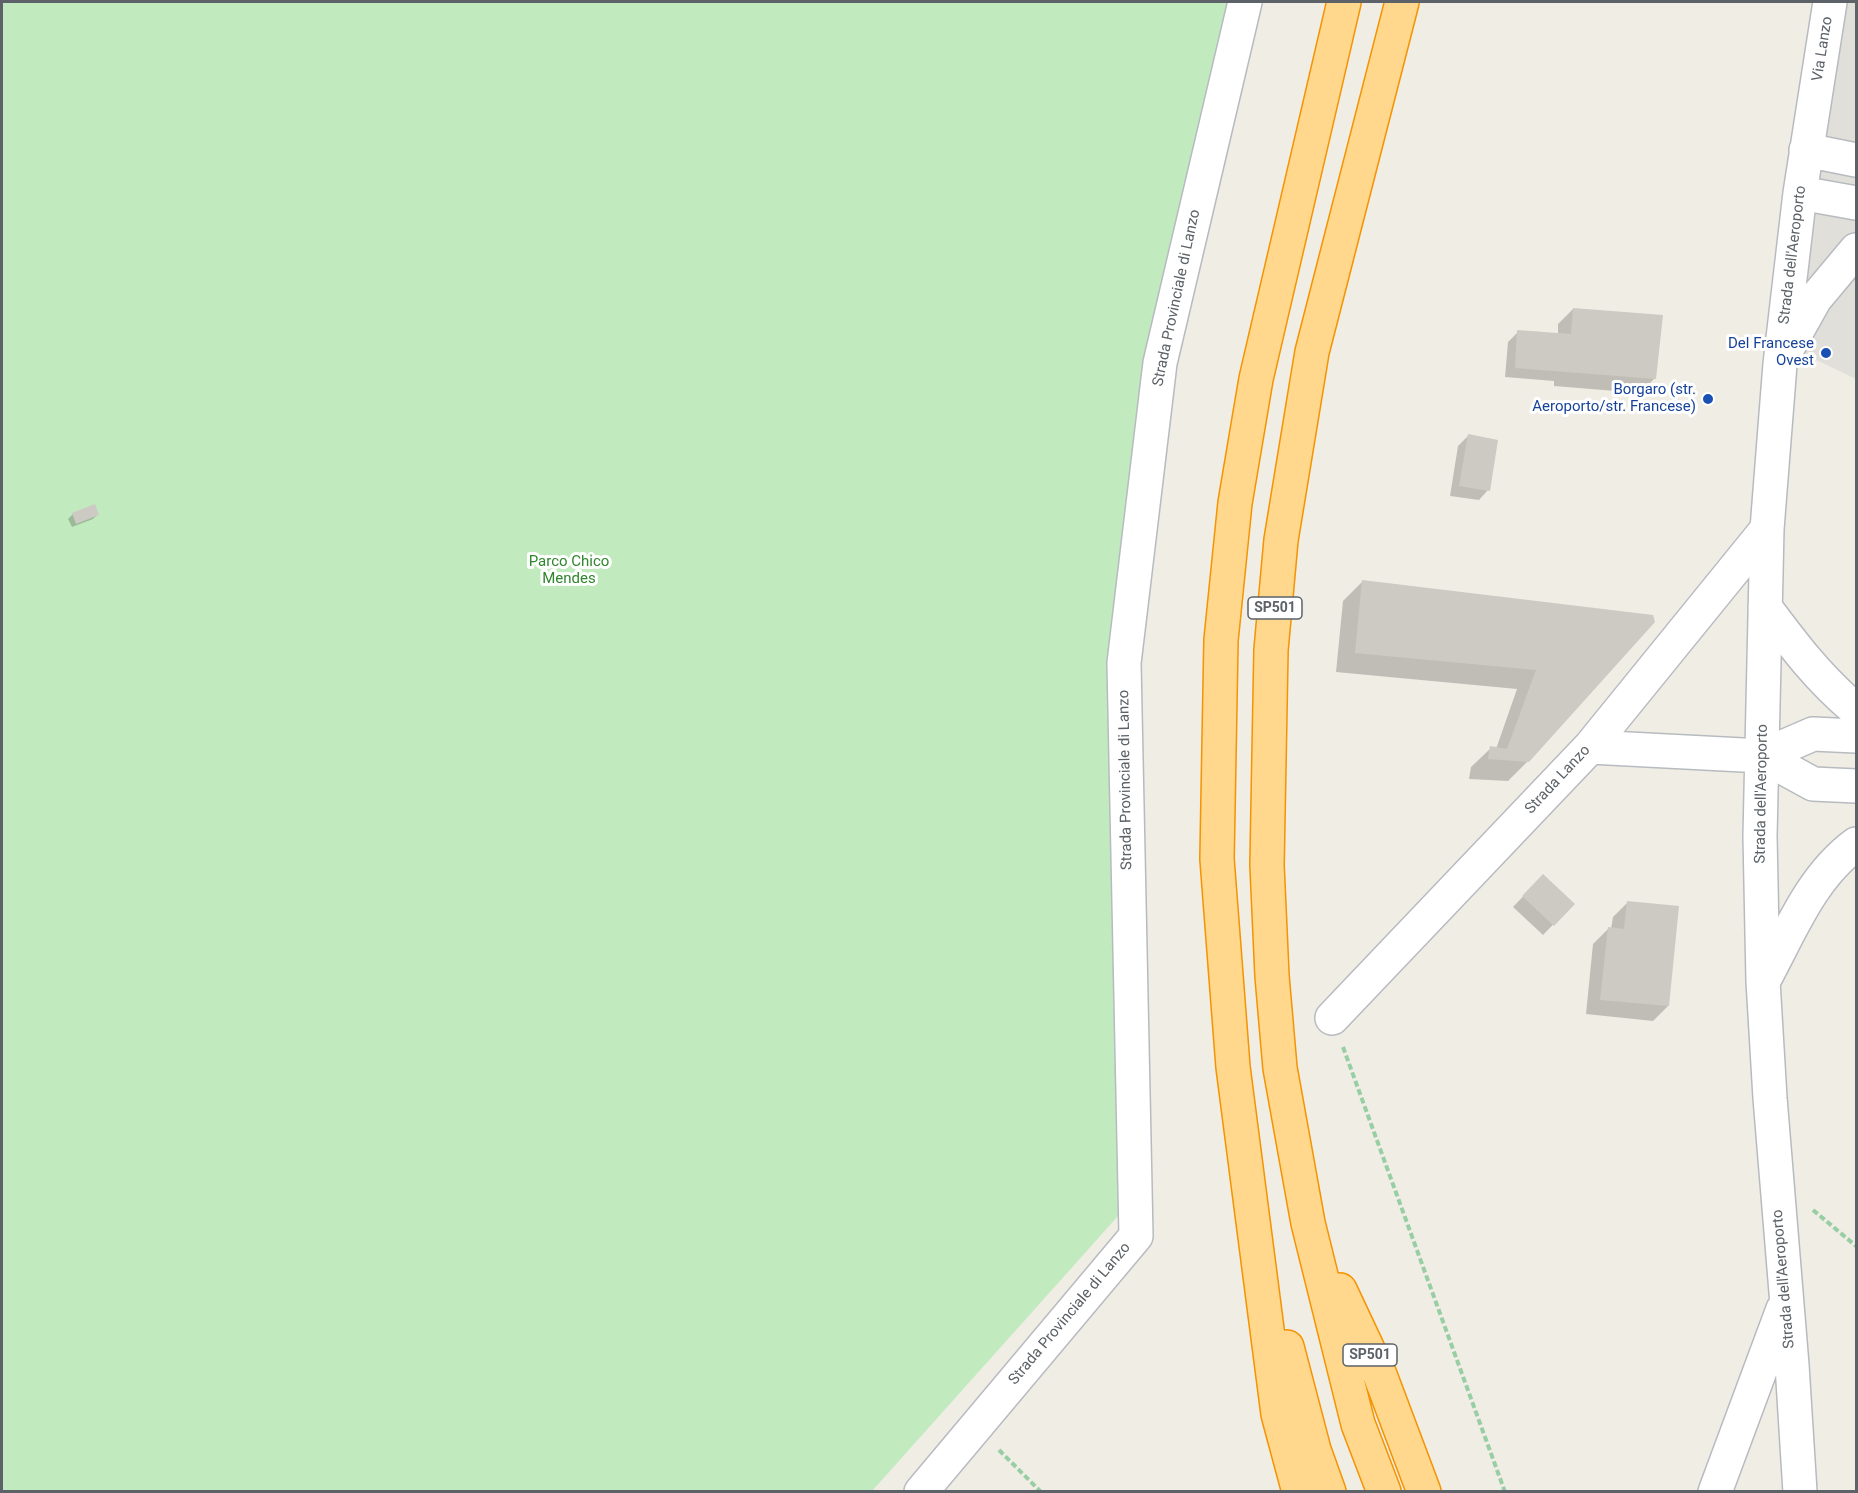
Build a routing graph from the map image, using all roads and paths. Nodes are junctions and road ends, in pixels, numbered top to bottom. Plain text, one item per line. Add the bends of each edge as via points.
1 (1245, 2) edge
2 (1344, 2) edge
3 (1402, 2) edge
4 (1830, 2) edge
5 (1816, 97) joint
6 (1806, 150) junction
7 (1857, 160) edge
8 (1800, 193) junction
9 (1857, 203) edge
10 (1857, 250) edge
11 (1780, 364) junction
12 (1767, 529) junction
13 (1765, 607) junction
14 (1857, 710) edge
15 (1857, 736) edge
16 (1590, 747) junction
17 (1762, 756) junction
18 (1857, 786) edge
19 (1857, 844) edge
20 (1763, 981) junction
21 (1332, 1018) joint
22 (1776, 1178) junction
23 (1253, 1215) junction
24 (1308, 1223) junction
25 (1857, 1246) edge
26 (1786, 1301) junction
27 (975, 1426) junction
28 (920, 1491) edge
29 (1041, 1491) edge
30 (1299, 1491) edge
31 (1329, 1491) edge
32 (1384, 1491) edge
33 (1424, 1491) edge
34 (1505, 1491) edge
35 (1715, 1491) edge
36 (1800, 1491) edge

1 - 27 street, Strada Provinciale di Lanzo via 1160,363 1124,663 1136,1236
2 - 23 highway via 1256,379 1235,503 1221,640 1217,859 1233,1067
3 - 24 highway, SP501 via 1312,352 1281,540 1271,650 1267,865 1272,976 1280,1068
4 - 5 street, Via Lanzo
5 - 6 street, Strada dell'Aeroporto
6 - 7 street
6 - 8 street, Strada dell'Aeroporto
8 - 9 street
8 - 11 street, Strada dell'Aeroporto
10 - 11 street via 1815,299
11 - 12 street, Strada dell'Aeroporto
12 - 13 street, Strada dell'Aeroporto
12 - 16 street, Strada Lanzo
13 - 14 street via 1831,689
13 - 17 street, Strada dell'Aeroporto
15 - 17 street via 1813,734
16 - 17 street
16 - 21 street, Strada Lanzo
17 - 18 street via 1813,784
17 - 20 street, Strada dell'Aeroporto
19 - 20 street via 1829,868 1814,889
20 - 22 street, Strada dell'Aeroporto
21 - 34 path
22 - 25 path
22 - 26 street, Strada dell'Aeroporto
23 - 30 highway via 1278,1414
23 - 31 highway via 1314,1450
24 - 32 highway, SP501 via 1358,1424
24 - 33 highway, SP501 via 1380,1375
26 - 35 street
26 - 36 street, Strada dell'Aeroporto
27 - 28 street, Strada Provinciale di Lanzo
27 - 29 path

